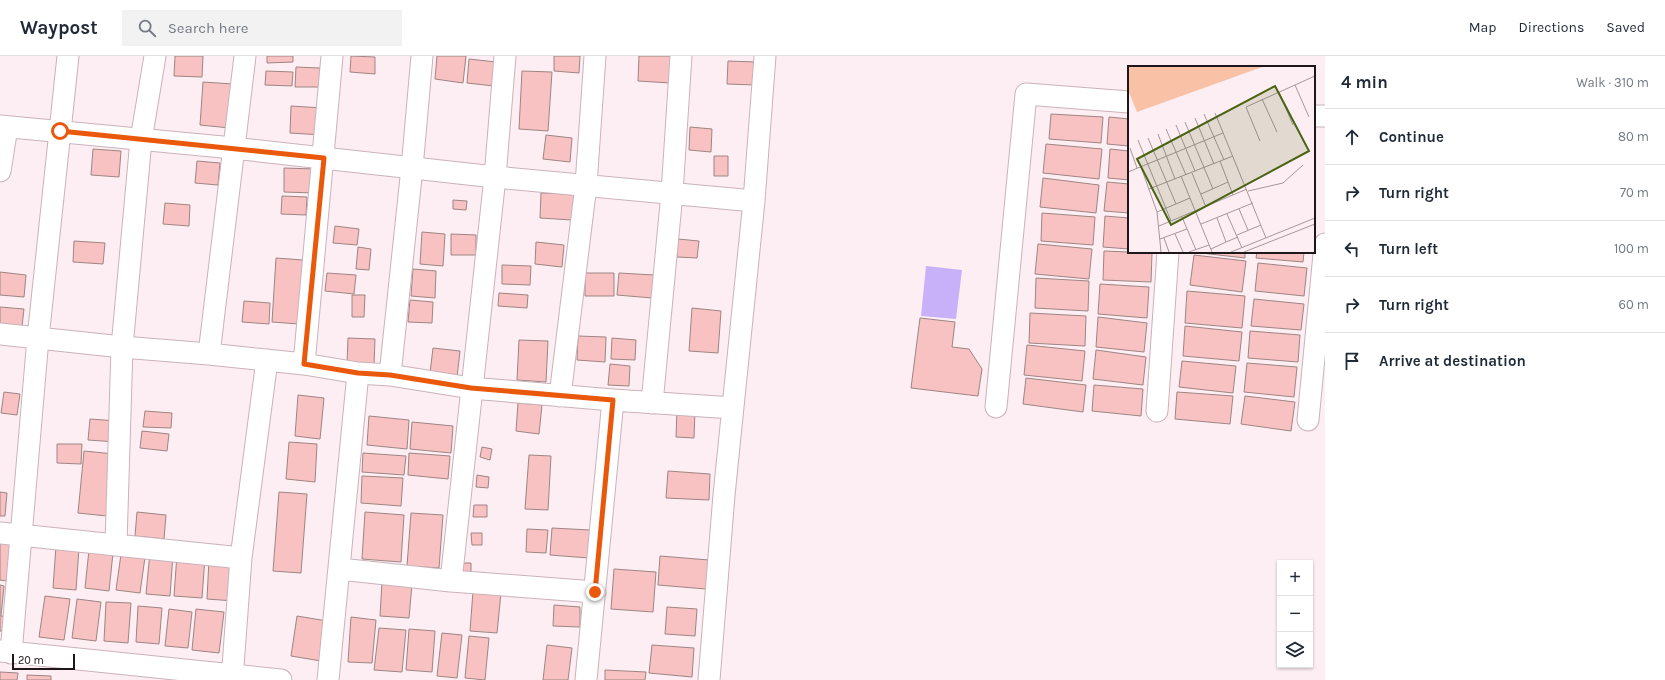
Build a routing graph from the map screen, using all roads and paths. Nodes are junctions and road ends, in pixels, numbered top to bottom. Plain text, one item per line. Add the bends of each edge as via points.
1 (68, 56) edge
2 (155, 56) edge
3 (245, 56) edge
4 (332, 56) edge
5 (422, 56) edge
6 (505, 56) edge
7 (595, 56) edge
8 (681, 56) edge
9 (766, 56) edge
10 (1128, 102) edge
11 (3, 126) edge
12 (60, 131) junction
13 (141, 140) junction
14 (233, 148) junction
15 (324, 158) junction
16 (412, 168) junction
17 (0, 171) edge
18 (495, 177) junction
19 (586, 185) junction
20 (672, 193) junction
21 (754, 201) junction
22 (1325, 244) edge
23 (1168, 253) edge
24 (0, 334) edge
25 (38, 338) junction
26 (122, 347) junction
27 (209, 354) junction
28 (267, 360) junction
29 (304, 364) junction
30 (358, 373) junction
31 (390, 375) junction
32 (471, 388) junction
33 (560, 396) junction
34 (613, 400) junction
35 (652, 403) junction
36 (996, 407) dead end
37 (732, 408) junction
38 (1157, 411) dead end
39 (1308, 420) dead end
40 (10, 534) edge
41 (116, 544) junction
42 (241, 558) junction
43 (340, 569) junction
44 (451, 581) junction
45 (595, 592) junction
46 (5, 652) edge
47 (108, 672) edge
48 (232, 678) edge
49 (282, 680) edge
50 (328, 680) edge
51 (586, 680) edge
52 (709, 680) edge

1 - 12 street
2 - 13 street
3 - 14 street
4 - 15 street
5 - 16 street
6 - 18 street
7 - 19 street
8 - 20 street
9 - 21 street
10 - 36 street via 1026,94
11 - 12 street
11 - 17 street
12 - 13 street
12 - 25 street
13 - 14 street
13 - 26 street
14 - 15 street
14 - 27 street
15 - 16 street
15 - 29 street
16 - 18 street
16 - 31 street
18 - 19 street
18 - 32 street
19 - 20 street
19 - 33 street
20 - 21 street
20 - 35 street
21 - 37 street
22 - 39 street
23 - 38 street
24 - 25 street
25 - 26 street
25 - 40 street
26 - 27 street
26 - 41 street
27 - 28 street
28 - 29 street
28 - 42 street
29 - 30 street
30 - 31 street
30 - 43 street
31 - 32 street
32 - 33 street
32 - 44 street
33 - 34 street
34 - 35 street
34 - 45 street
35 - 37 street
37 - 52 street
40 - 41 street
40 - 46 street
41 - 42 street
42 - 48 street
43 - 44 street
43 - 50 street
44 - 45 street
45 - 51 street
46 - 47 street
47 - 48 street
48 - 49 street

